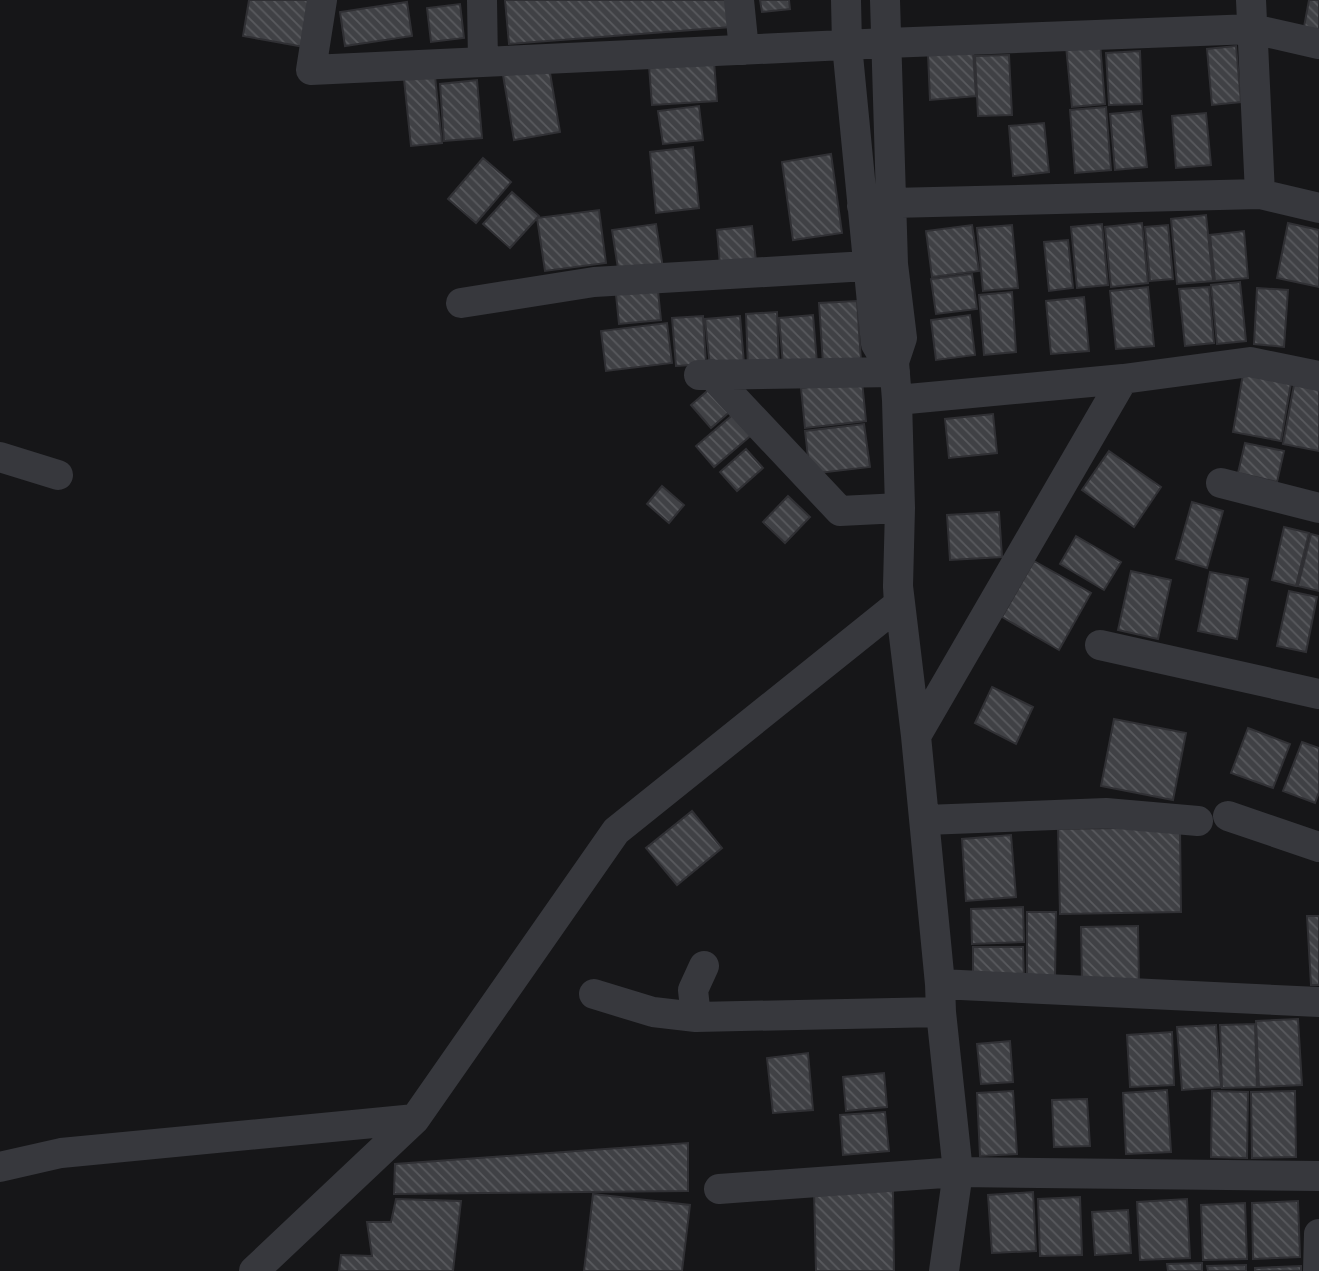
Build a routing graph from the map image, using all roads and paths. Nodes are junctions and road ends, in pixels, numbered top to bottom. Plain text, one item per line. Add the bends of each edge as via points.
1 (322, 0) edge
2 (482, 0) edge
3 (739, 0) edge
4 (846, 0) edge
5 (885, 0) edge
6 (1252, 15) edge
7 (887, 43) junction
8 (1319, 44) edge
9 (847, 45) junction
10 (744, 50) junction
11 (483, 62) junction
12 (1260, 194) junction
13 (877, 205) junction
14 (1319, 208) edge
15 (867, 266) junction
16 (461, 303) dead end
17 (1319, 376) edge
18 (895, 378) junction
19 (1123, 379) junction
20 (0, 457) edge
21 (58, 475) dead end
22 (1221, 483) dead end
23 (900, 508) junction
24 (1319, 508) edge
25 (898, 586) junction
26 (1100, 645) dead end
27 (1319, 694) edge
28 (916, 736) junction
29 (1228, 816) dead end
30 (925, 820) junction
31 (1198, 821) dead end
32 (1319, 847) edge
33 (704, 966) dead end
34 (594, 994) dead end
35 (940, 998) junction
36 (1319, 1002) edge
37 (696, 1017) junction
38 (415, 1119) junction
39 (0, 1167) edge
40 (958, 1172) junction
41 (1319, 1176) edge
42 (719, 1189) dead end
43 (1319, 1234) edge
44 (254, 1271) edge
45 (944, 1271) edge
46 (1318, 1271) edge

1 - 11 street via 311,70
2 - 11 street
3 - 10 street
4 - 9 street
5 - 7 street
6 - 7 street
6 - 8 street
6 - 12 street
7 - 9 street
7 - 13 street
9 - 10 street
9 - 13 street
10 - 11 street
12 - 13 street
12 - 14 street
13 - 15 street
13 - 18 street via 893,264 902,338
15 - 16 street via 594,282
15 - 18 street via 876,344
17 - 19 street via 1250,362
18 - 19 street
18 - 23 street
18 - 23 street via 701,375 840,511
19 - 28 street
20 - 21 street
22 - 24 street
23 - 25 street
25 - 28 street
25 - 38 street via 899,604 616,831
26 - 27 street
28 - 30 street
29 - 32 street
30 - 31 street via 1107,813
30 - 35 street
33 - 37 street via 693,990
34 - 37 street via 653,1012
35 - 36 street
35 - 37 street
35 - 40 street
38 - 39 street via 61,1153
38 - 44 street
40 - 41 street
40 - 42 street
40 - 45 street
43 - 46 street

